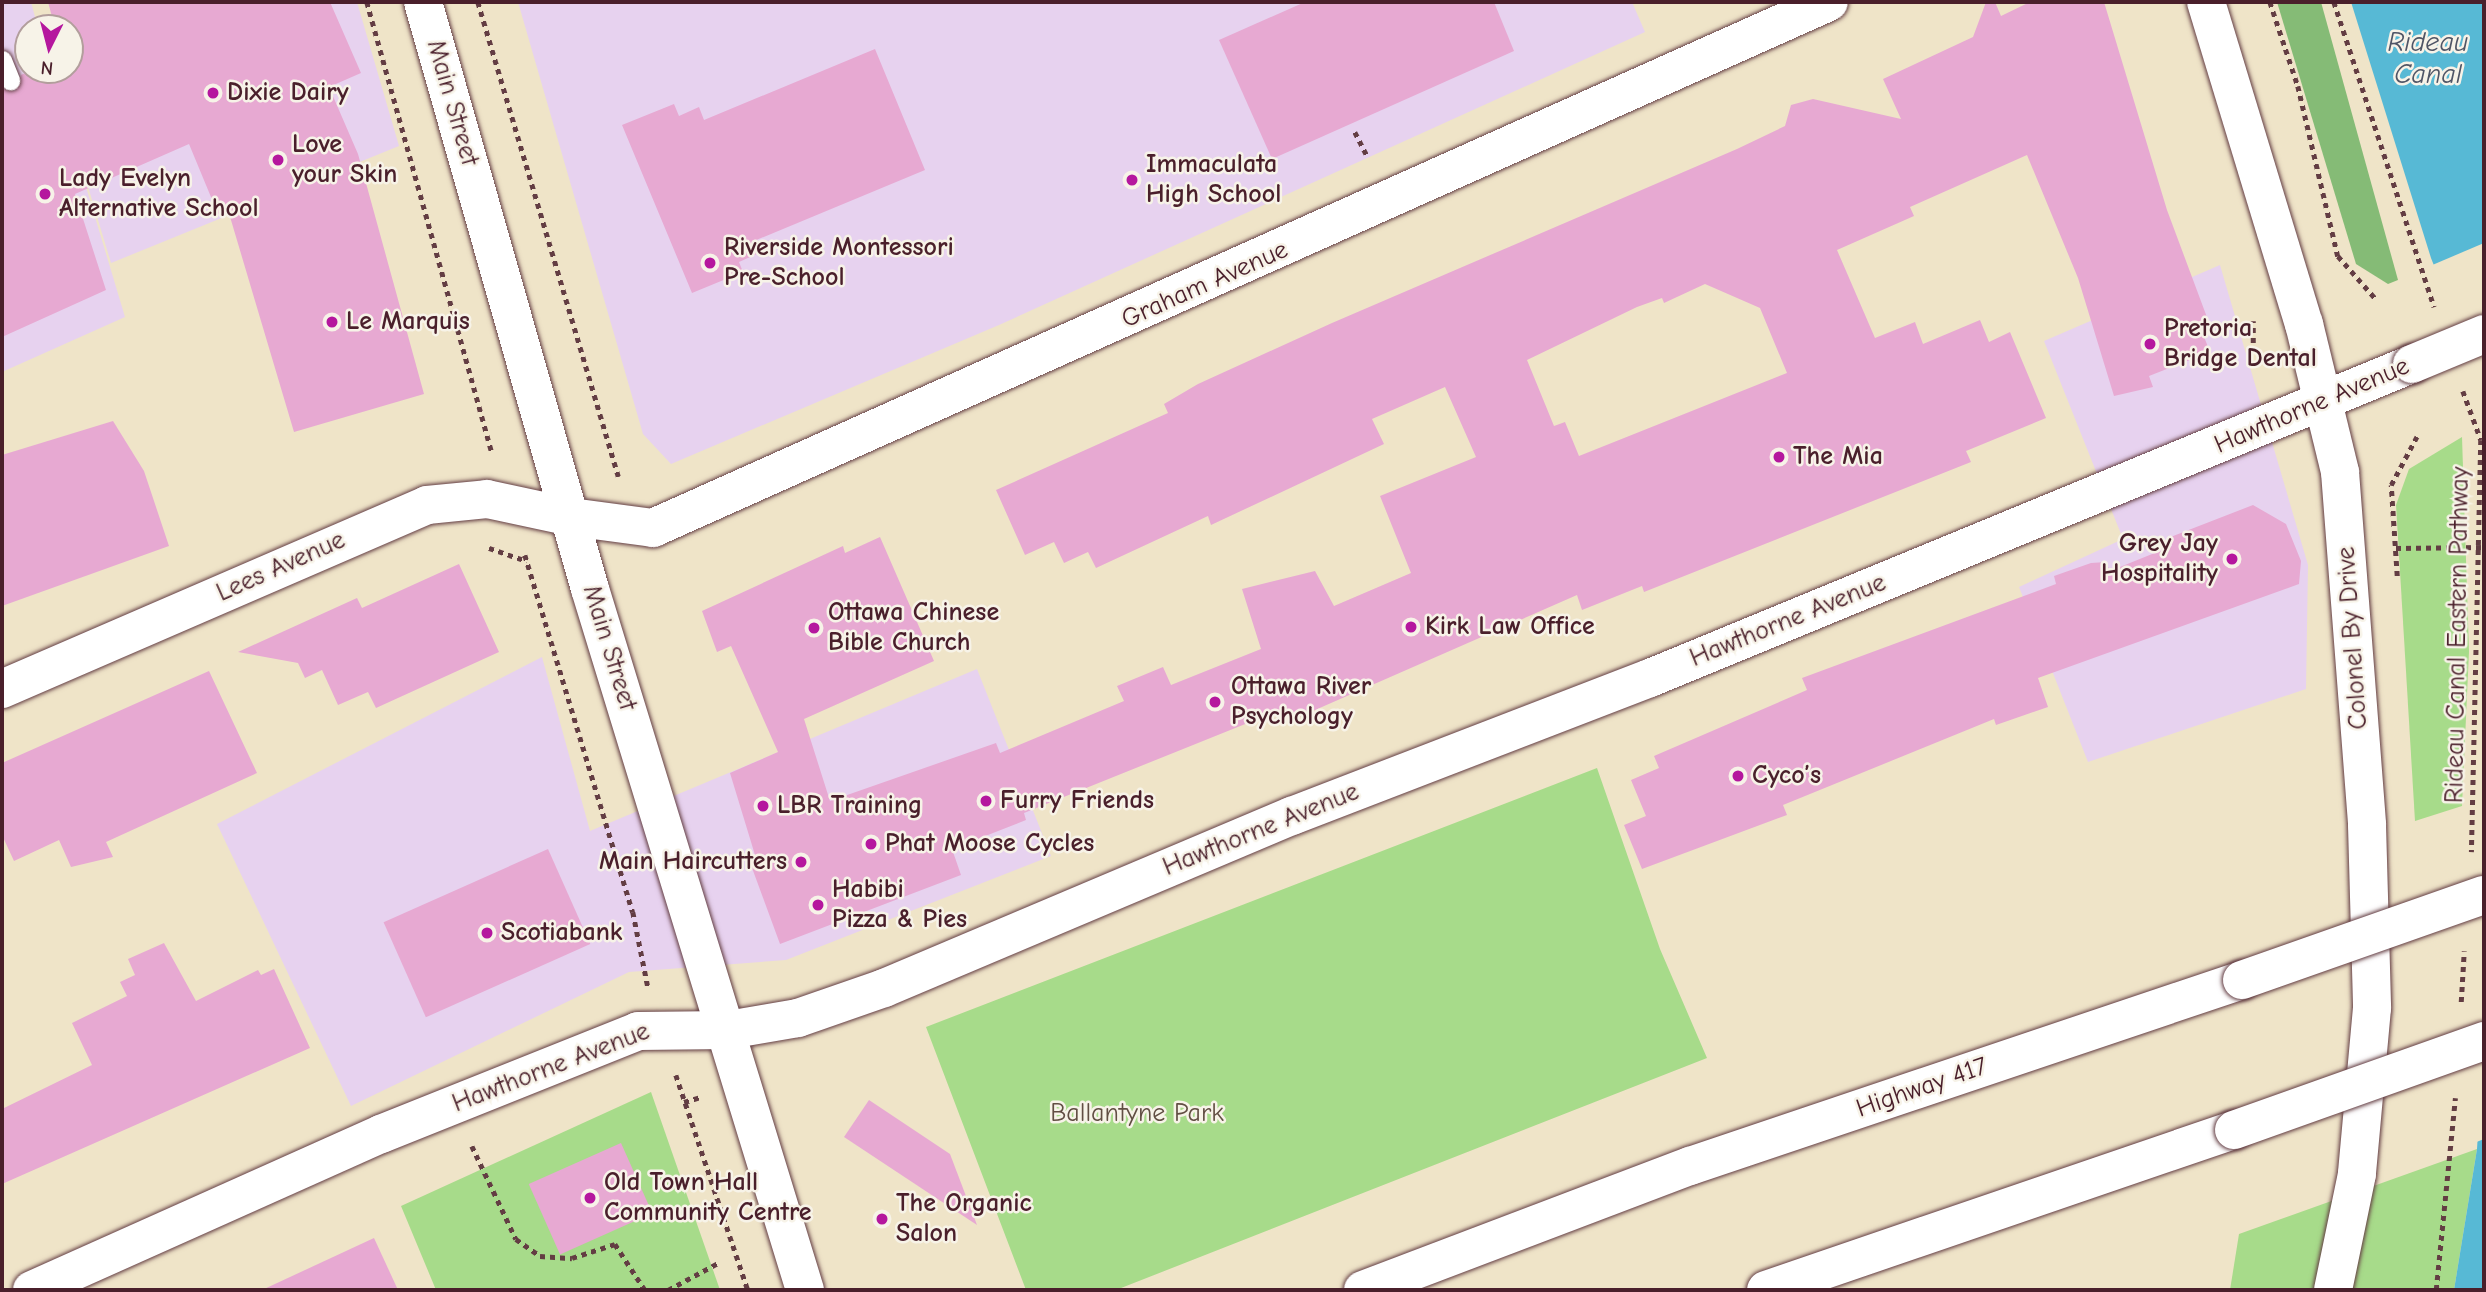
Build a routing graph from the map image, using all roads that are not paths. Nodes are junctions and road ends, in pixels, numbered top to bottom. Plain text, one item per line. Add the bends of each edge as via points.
1 (423, 2) edge
2 (1829, 2) edge
3 (2206, 2) edge
4 (2, 60) edge
5 (10, 80) dead end
6 (2484, 334) edge
7 (2324, 401) junction
8 (571, 517) junction
9 (2, 689) edge
10 (2478, 878) edge
11 (727, 1030) junction
12 (2484, 1041) edge
13 (32, 1290) edge
14 (805, 1290) edge
15 (1363, 1290) edge
16 (1766, 1290) edge
17 (2333, 1290) edge

1 - 8 main road, Main Street
2 - 8 main road, Graham Avenue via 653,528
3 - 7 main road, Colonel By Drive
4 - 5 lane
6 - 7 main road, Hawthorne Avenue, bridge
7 - 11 main road, Hawthorne Avenue via 1650,678 1292,816 884,988 798,1018
7 - 17 main road, Colonel By Drive via 2340,472 2367,825 2372,1008 2357,1174
8 - 9 main road, Lees Avenue via 509,502 451,500 406,512
8 - 11 main road, Main Street
10 - 15 main road, Highway 417, bridge via 2242,981 1690,1166
11 - 13 main road, Hawthorne Avenue via 660,1026 381,1135
11 - 14 main road, Main Street
12 - 16 main road, bridge

